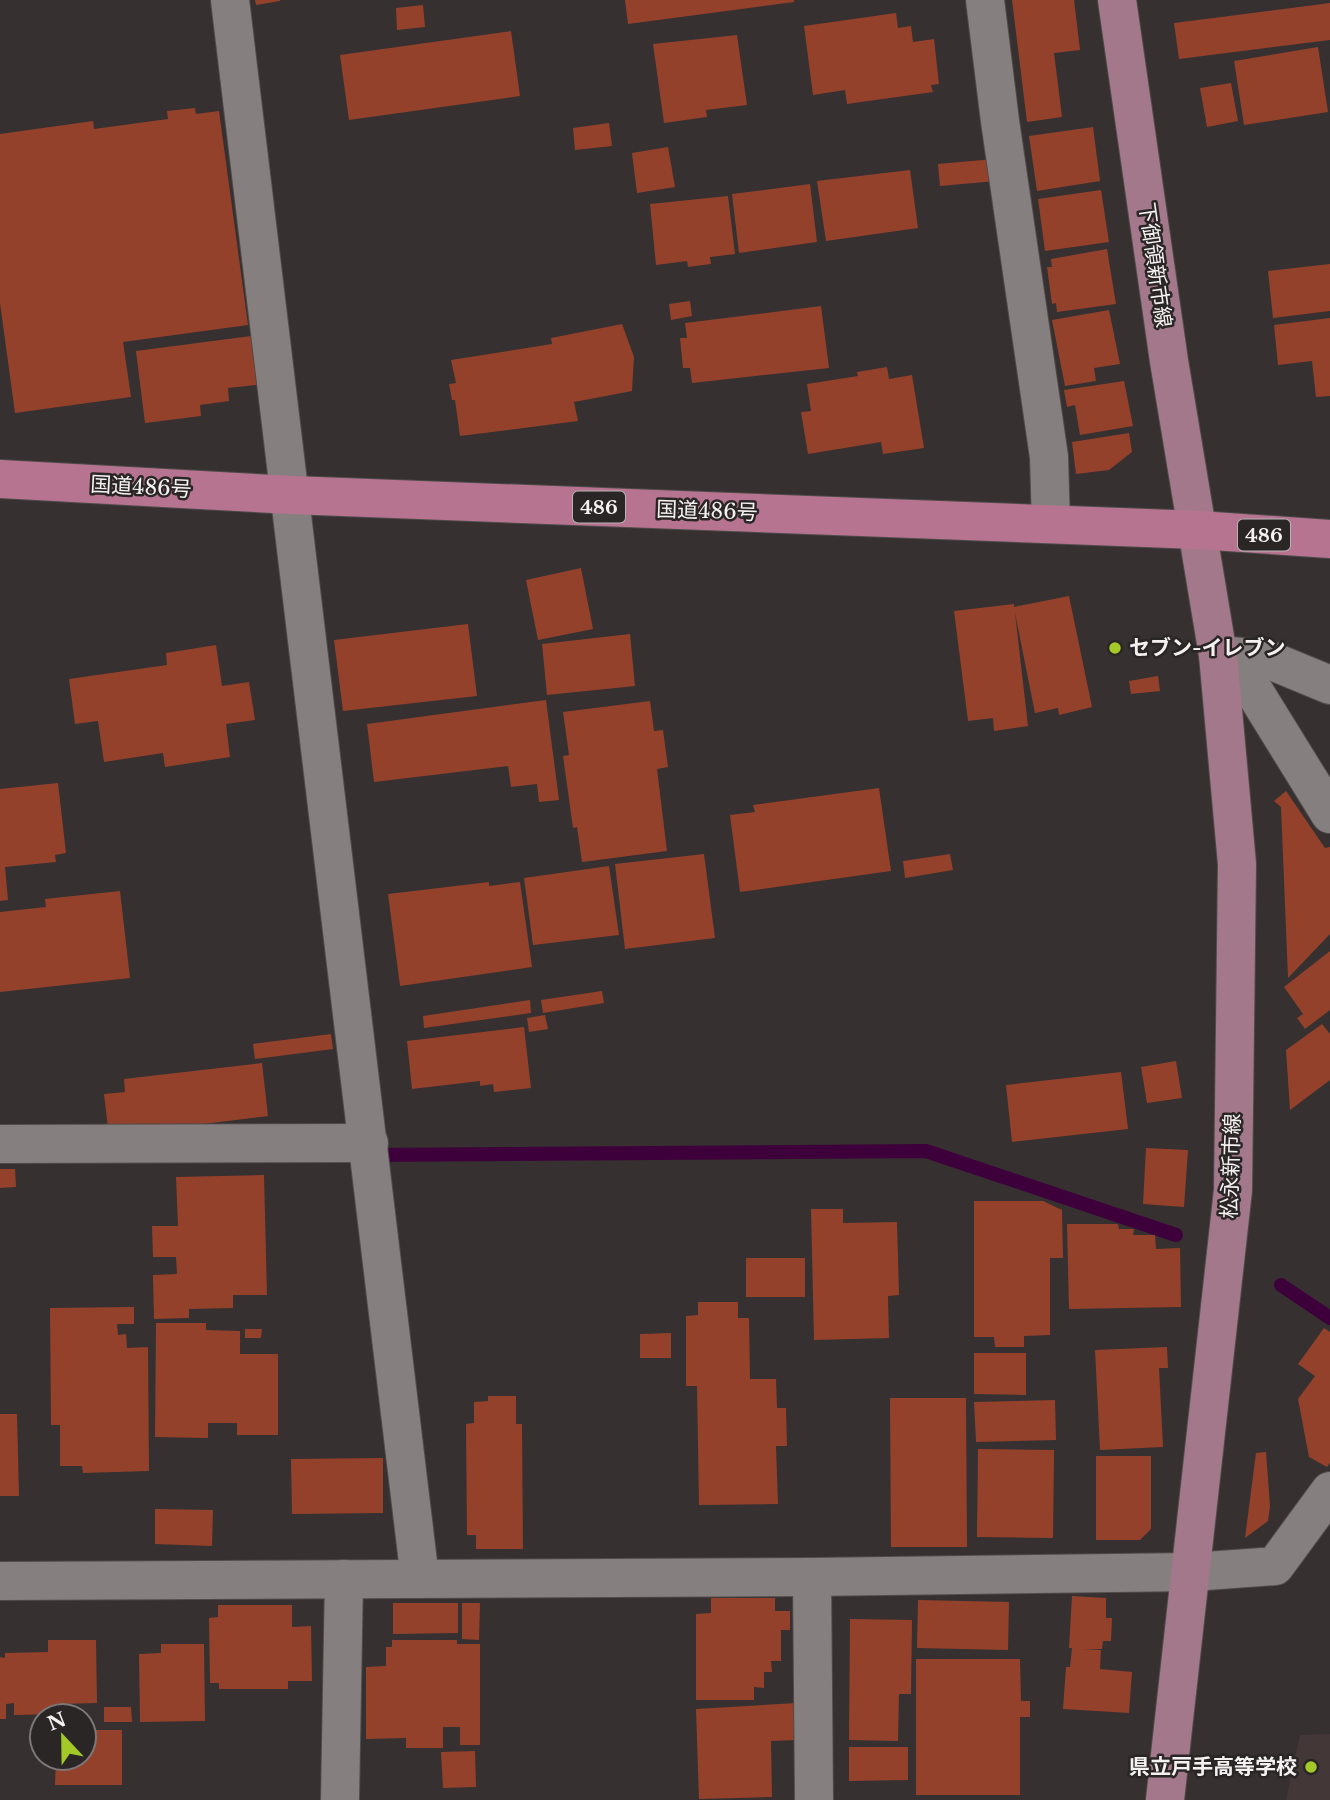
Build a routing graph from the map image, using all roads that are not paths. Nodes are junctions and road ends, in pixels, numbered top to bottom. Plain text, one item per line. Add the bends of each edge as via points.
1 (230, 0) edge
2 (985, 0) edge
3 (1117, 0) edge
4 (0, 479) edge
5 (291, 495) junction
6 (1051, 524) junction
7 (1198, 530) junction
8 (1330, 540) edge
9 (1230, 656) junction
10 (1330, 685) edge
11 (1330, 814) edge
12 (369, 1143) junction
13 (0, 1144) edge
14 (1330, 1491) edge
15 (1192, 1572) junction
16 (811, 1577) junction
17 (421, 1578) junction
18 (344, 1579) junction
19 (0, 1581) edge
20 (341, 1800) edge
21 (814, 1800) edge
22 (1165, 1800) edge

1 - 5 street
2 - 6 street via 1049,457
3 - 7 main road, 下御領新市線
4 - 5 highway, 国道486号 / 486
5 - 6 highway, 国道486号 / 486
5 - 12 street
6 - 7 highway, 国道486号 / 486
7 - 8 highway, 国道486号 / 486
7 - 9 main road, 松永新市線
9 - 10 street via 1267,659
9 - 11 street
9 - 15 main road, 松永新市線 via 1237,864 1233,1190
12 - 13 street
12 - 17 street
14 - 15 street via 1275,1566
15 - 16 street
15 - 22 main road, 松永新市線
16 - 17 street
16 - 21 street
17 - 18 street
18 - 19 street
18 - 20 street

